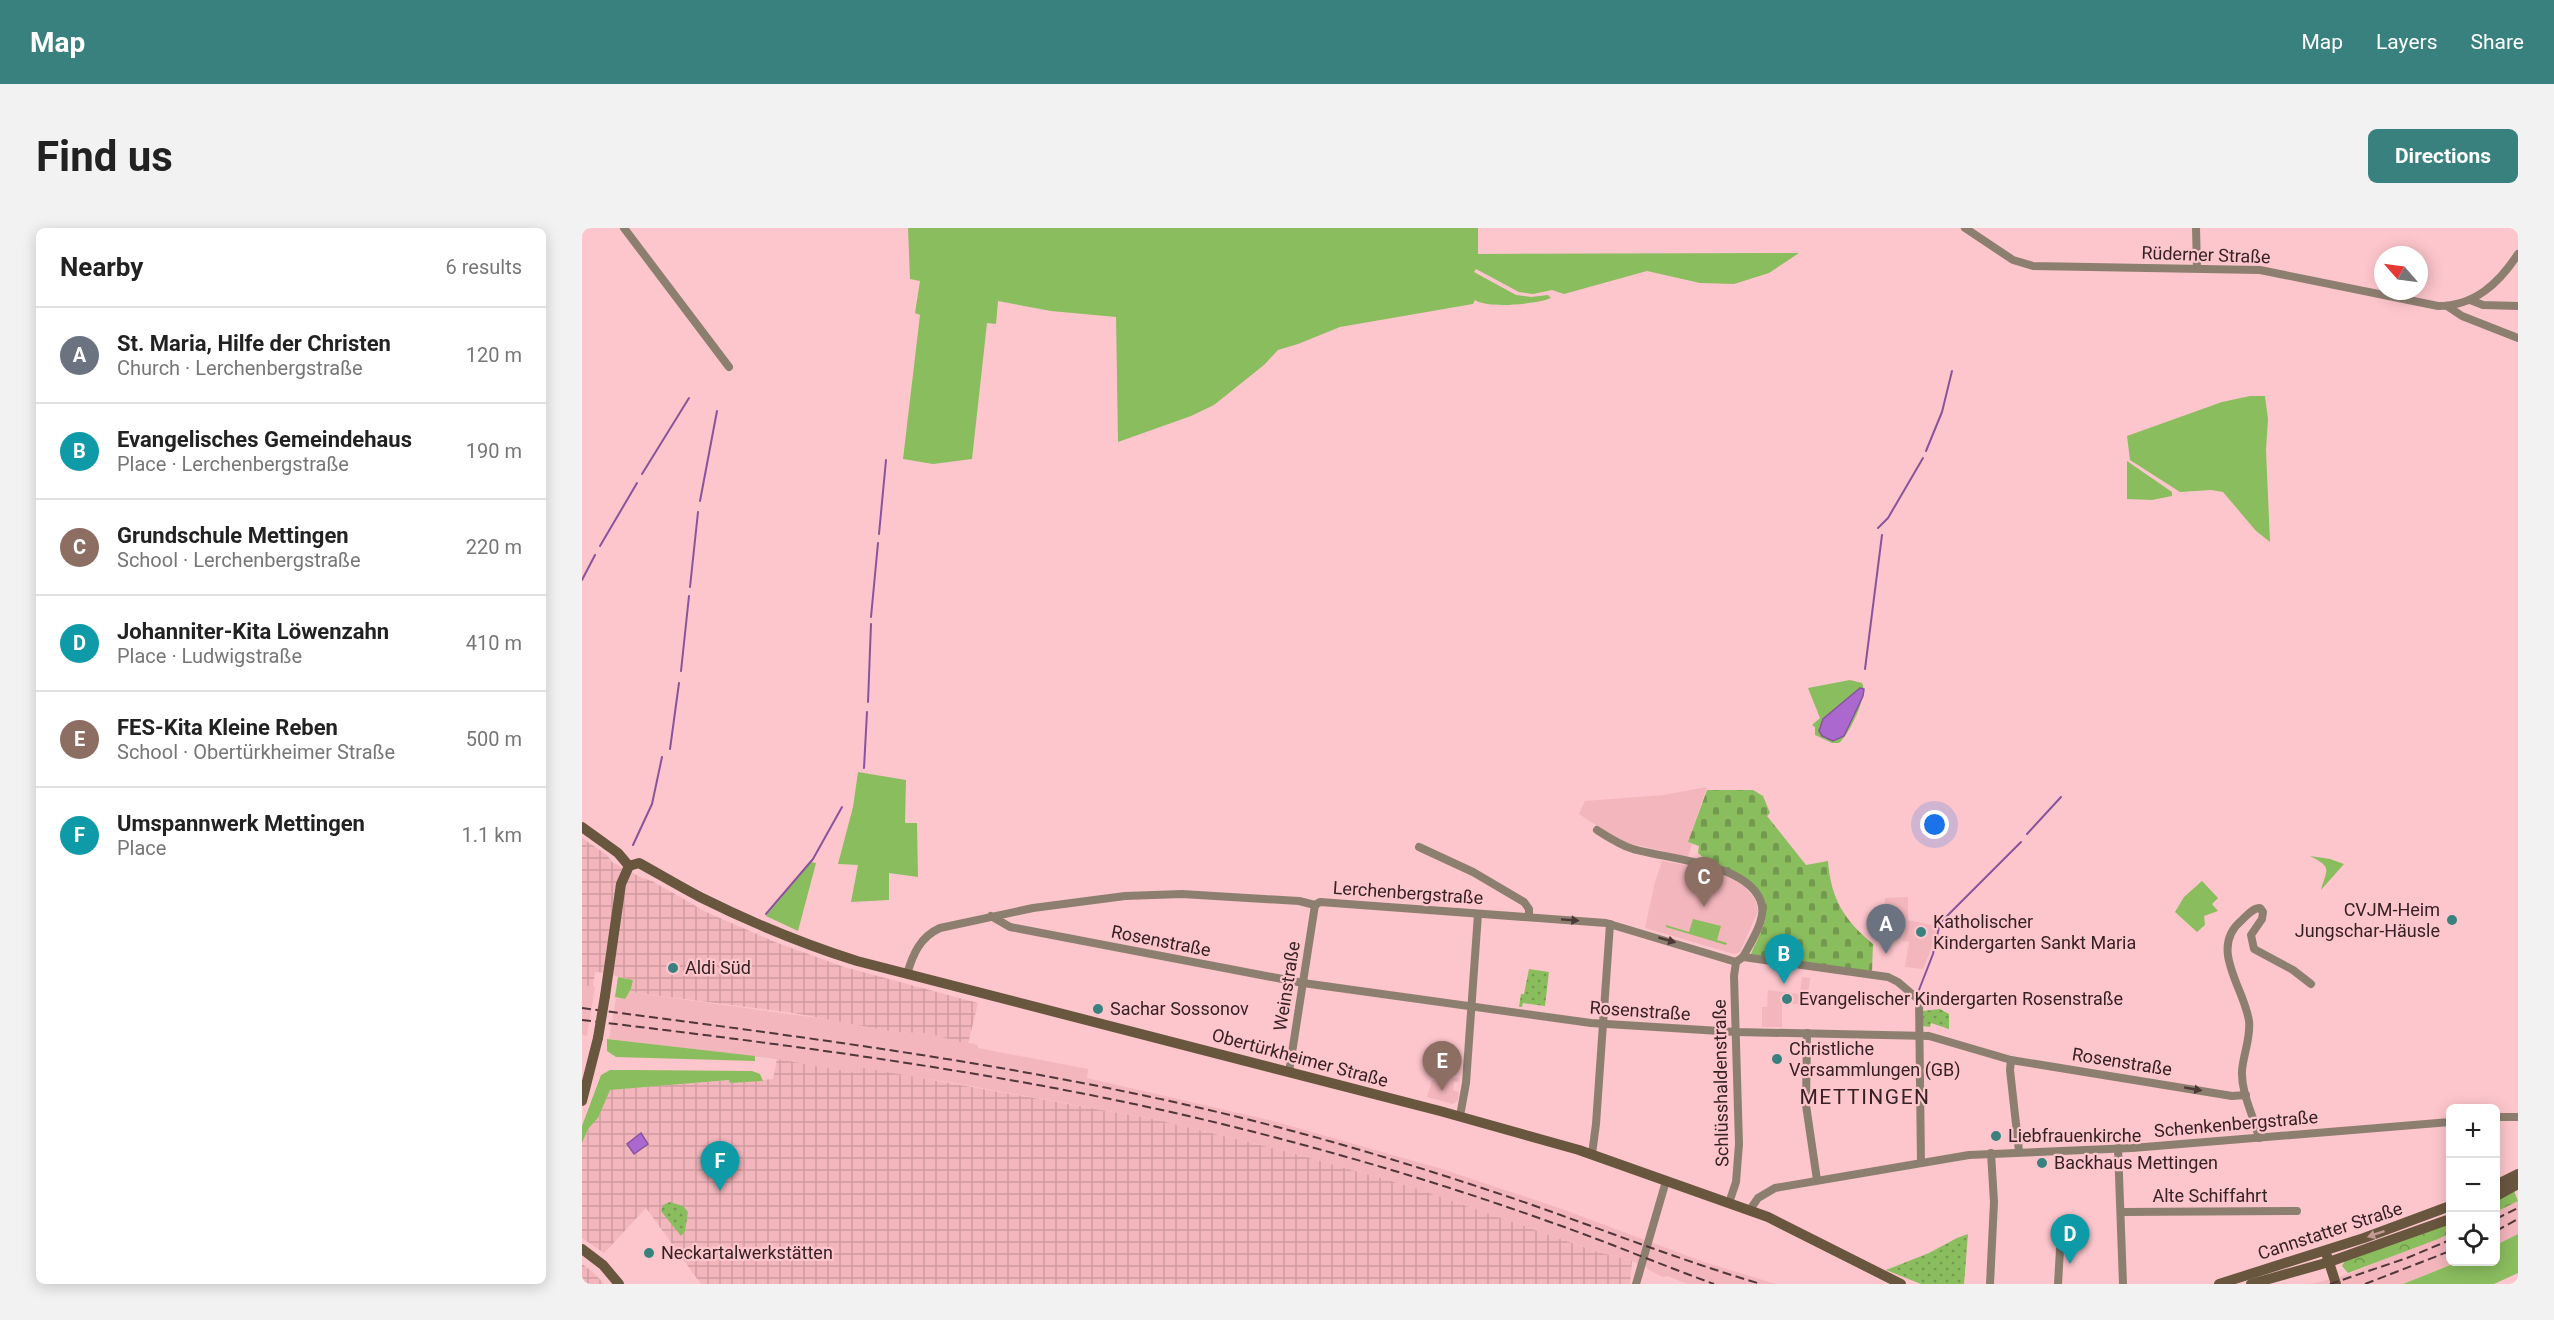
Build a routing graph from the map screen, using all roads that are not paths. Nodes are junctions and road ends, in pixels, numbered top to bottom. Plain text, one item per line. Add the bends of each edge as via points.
1 (624, 228) edge
2 (1965, 228) edge
3 (2196, 228) edge
4 (2518, 254) edge
5 (2197, 268) junction
6 (2470, 300) junction
7 (2447, 306) junction
8 (2518, 306) edge
9 (2518, 338) edge
10 (729, 367) dead end
11 (582, 827) edge
12 (1597, 830) dead end
13 (1419, 847) dead end
14 (629, 866) junction
15 (1315, 905) junction
16 (1478, 914) junction
17 (991, 916) junction
18 (1529, 917) junction
19 (1610, 924) junction
20 (1740, 959) junction
21 (907, 974) junction
22 (1303, 983) junction
23 (2311, 984) dead end
24 (1472, 1007) junction
25 (1602, 1024) junction
26 (1736, 1032) junction
27 (1807, 1033) junction
28 (1921, 1035) junction
29 (2011, 1060) junction
30 (1289, 1072) junction
31 (2246, 1095) junction
32 (582, 1101) edge
33 (1460, 1116) junction
34 (2518, 1117) edge
35 (2500, 1118) edge
36 (2446, 1122) edge
37 (2259, 1138) junction
38 (2118, 1149) junction
39 (2019, 1151) junction
40 (1991, 1153) junction
41 (1592, 1154) junction
42 (1921, 1163) junction
43 (2518, 1174) edge
44 (1817, 1180) junction
45 (1666, 1181) junction
46 (2500, 1183) edge
47 (2518, 1184) edge
48 (2500, 1194) edge
49 (1729, 1203) junction
50 (2446, 1208) edge
51 (2297, 1211) dead end
52 (2122, 1212) junction
53 (1754, 1213) junction
54 (2446, 1221) edge
55 (2061, 1232) dead end
56 (582, 1249) edge
57 (2325, 1250) junction
58 (2329, 1262) junction
59 (619, 1284) edge
60 (1636, 1284) edge
61 (1885, 1284) edge
62 (1901, 1284) edge
63 (1990, 1284) edge
64 (2058, 1284) edge
65 (2123, 1284) edge
66 (2219, 1284) edge
67 (2251, 1284) edge
68 (2336, 1284) edge

1 - 10 street
2 - 5 street, Rüderner Straße via 2009,258 2027,265
3 - 5 street
4 - 6 street via 2495,284
5 - 7 street, Rüderner Straße via 2276,272
6 - 7 street
6 - 8 street via 2483,305
7 - 9 street, Rüderner Straße
11 - 14 main road via 618,852
12 - 20 street via 1631,848 1705,864 1745,881 1761,901 1762,912
13 - 18 street via 1524,902
14 - 21 main road, Obertürkheimer Straße via 637,862 703,898 825,951
14 - 32 main road, bridge via 621,884 598,1038
15 - 16 street, Lerchenbergstraße via 1320,902
15 - 17 street, Lerchenbergstraße via 1160,894 1080,900
15 - 22 street, Weinstraße
16 - 18 street, Lerchenbergstraße
16 - 24 street
17 - 21 street, Lerchenbergstraße via 929,934 916,948
17 - 22 street, Rosenstraße via 1010,927
18 -> 19 street, Lerchenbergstraße
19 -> 20 street, Lerchenbergstraße
19 - 25 street
20 - 26 street, Schlüsshaldenstraße via 1734,973
20 - 28 street, Lerchenbergstraße via 1890,977 1920,1002
21 - 30 main road, Obertürkheimer Straße
22 - 24 street, Rosenstraße
22 - 30 street, Weinstraße
23 - 31 street via 2254,949 2251,935 2263,918 2260,908 2237,923 2226,952 2249,1021 2242,1071
24 - 25 street, Rosenstraße
24 - 33 street
25 - 26 street, Rosenstraße
25 - 41 street
26 - 27 street, Rosenstraße
26 - 49 street, Schlüsshaldenstraße via 1738,1150 1736,1182
27 - 28 street, Rosenstraße
27 - 44 street via 1806,1105
28 - 29 street, Rosenstraße
28 - 42 street
29 -> 31 street, Rosenstraße via 2232,1096
29 - 39 street
30 - 33 main road, Obertürkheimer Straße
31 - 37 street
33 - 41 main road, Obertürkheimer Straße
34 - 35 street
36 - 37 street, Schenkenbergstraße
37 - 38 street, Schenkenbergstraße
38 - 39 street, Schenkenbergstraße
38 - 52 street
39 - 40 street, Schenkenbergstraße
40 - 42 street, Schenkenbergstraße
40 - 63 street via 1994,1202
41 - 45 main road, Obertürkheimer Straße
42 - 44 street, Schenkenbergstraße
43 - 46 main road
44 - 53 street, Schenkenbergstraße via 1768,1190 1756,1200
45 - 49 main road, Obertürkheimer Straße
45 - 60 street
47 - 48 main road
49 - 53 main road
50 -> 57 main road, Cannstatter Straße
51 - 52 street, Alte Schiffahrt
52 - 65 street
53 - 61 main road via 1766,1223
53 - 62 main road
54 - 58 main road, Cannstatter Straße
55 - 64 street
56 - 59 main road
57 - 58 main road
57 - 66 main road, Cannstatter Straße
58 - 67 main road, Cannstatter Straße
58 - 68 main road

